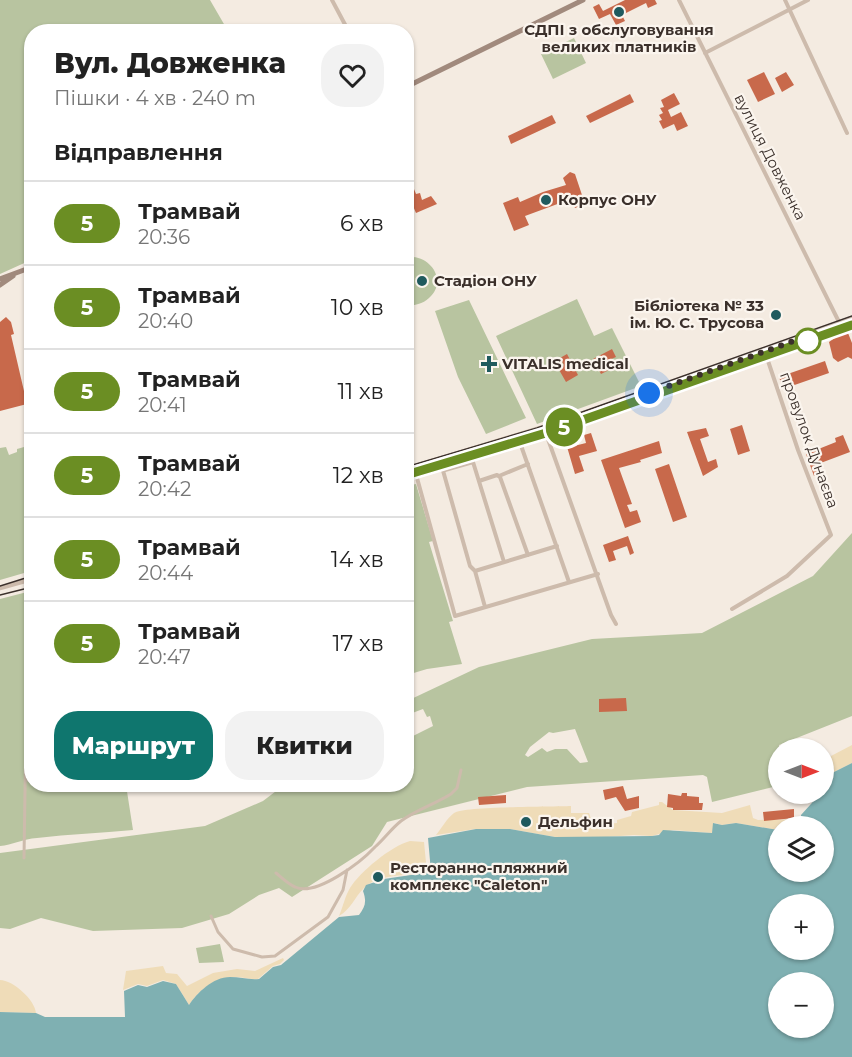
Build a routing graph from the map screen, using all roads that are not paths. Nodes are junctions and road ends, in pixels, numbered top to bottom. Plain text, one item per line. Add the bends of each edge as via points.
1 (332, 0) edge
2 (583, 0) edge
3 (679, 0) edge
4 (785, 0) edge
5 (808, 0) edge
6 (789, 10) junction
7 (345, 24) edge
8 (705, 53) junction
9 (414, 83) edge
10 (847, 133) dead end
11 (24, 271) edge
12 (15, 275) junction
13 (0, 279) edge
14 (0, 285) edge
15 (852, 319) edge
16 (840, 324) junction
17 (765, 352) junction
18 (544, 428) junction
19 (518, 437) junction
20 (440, 460) junction
21 (528, 464) junction
22 (414, 467) joint
23 (442, 468) junction
24 (499, 476) junction
25 (479, 481) junction
26 (557, 546) junction
27 (528, 555) junction
28 (504, 562) junction
29 (475, 571) junction
30 (598, 574) junction
31 (24, 582) edge
32 (569, 582) junction
33 (0, 588) edge
34 (485, 607) junction
35 (732, 609) dead end
36 (616, 624) dead end
37 (461, 770) dead end
38 (25, 792) edge
39 (24, 858) dead end
40 (347, 870) junction
41 (276, 873) dead end
42 (211, 916) dead end

1 - 7 street
2 - 9 main road
3 - 8 street, вулиця Довженка
4 - 6 street
5 - 6 street
6 - 8 street
6 - 10 street
8 - 16 street, вулиця Довженка
11 - 12 main road
12 - 13 main road
12 - 14 main road
15 - 16 street
16 - 17 street
17 - 18 street
17 - 35 street, провулок Дунаєва via 831,535 787,576
18 - 19 street
18 - 30 street
19 - 20 street
19 - 21 street
20 - 22 street
20 - 23 street
21 - 24 street
21 - 26 street
22 - 34 street via 455,616
23 - 25 street via 473,462
23 - 29 street via 470,566
24 - 25 street
24 - 27 street
25 - 28 street
26 - 27 street
26 - 32 street
27 - 28 street
28 - 29 street
29 - 34 street
30 - 32 street
30 - 36 street
31 - 33 street
32 - 34 street
37 - 40 street via 457,788 451,794 404,818
38 - 39 street
40 - 41 street via 307,890 295,888
40 - 42 street via 343,890 328,917 275,956 262,957 232,949

